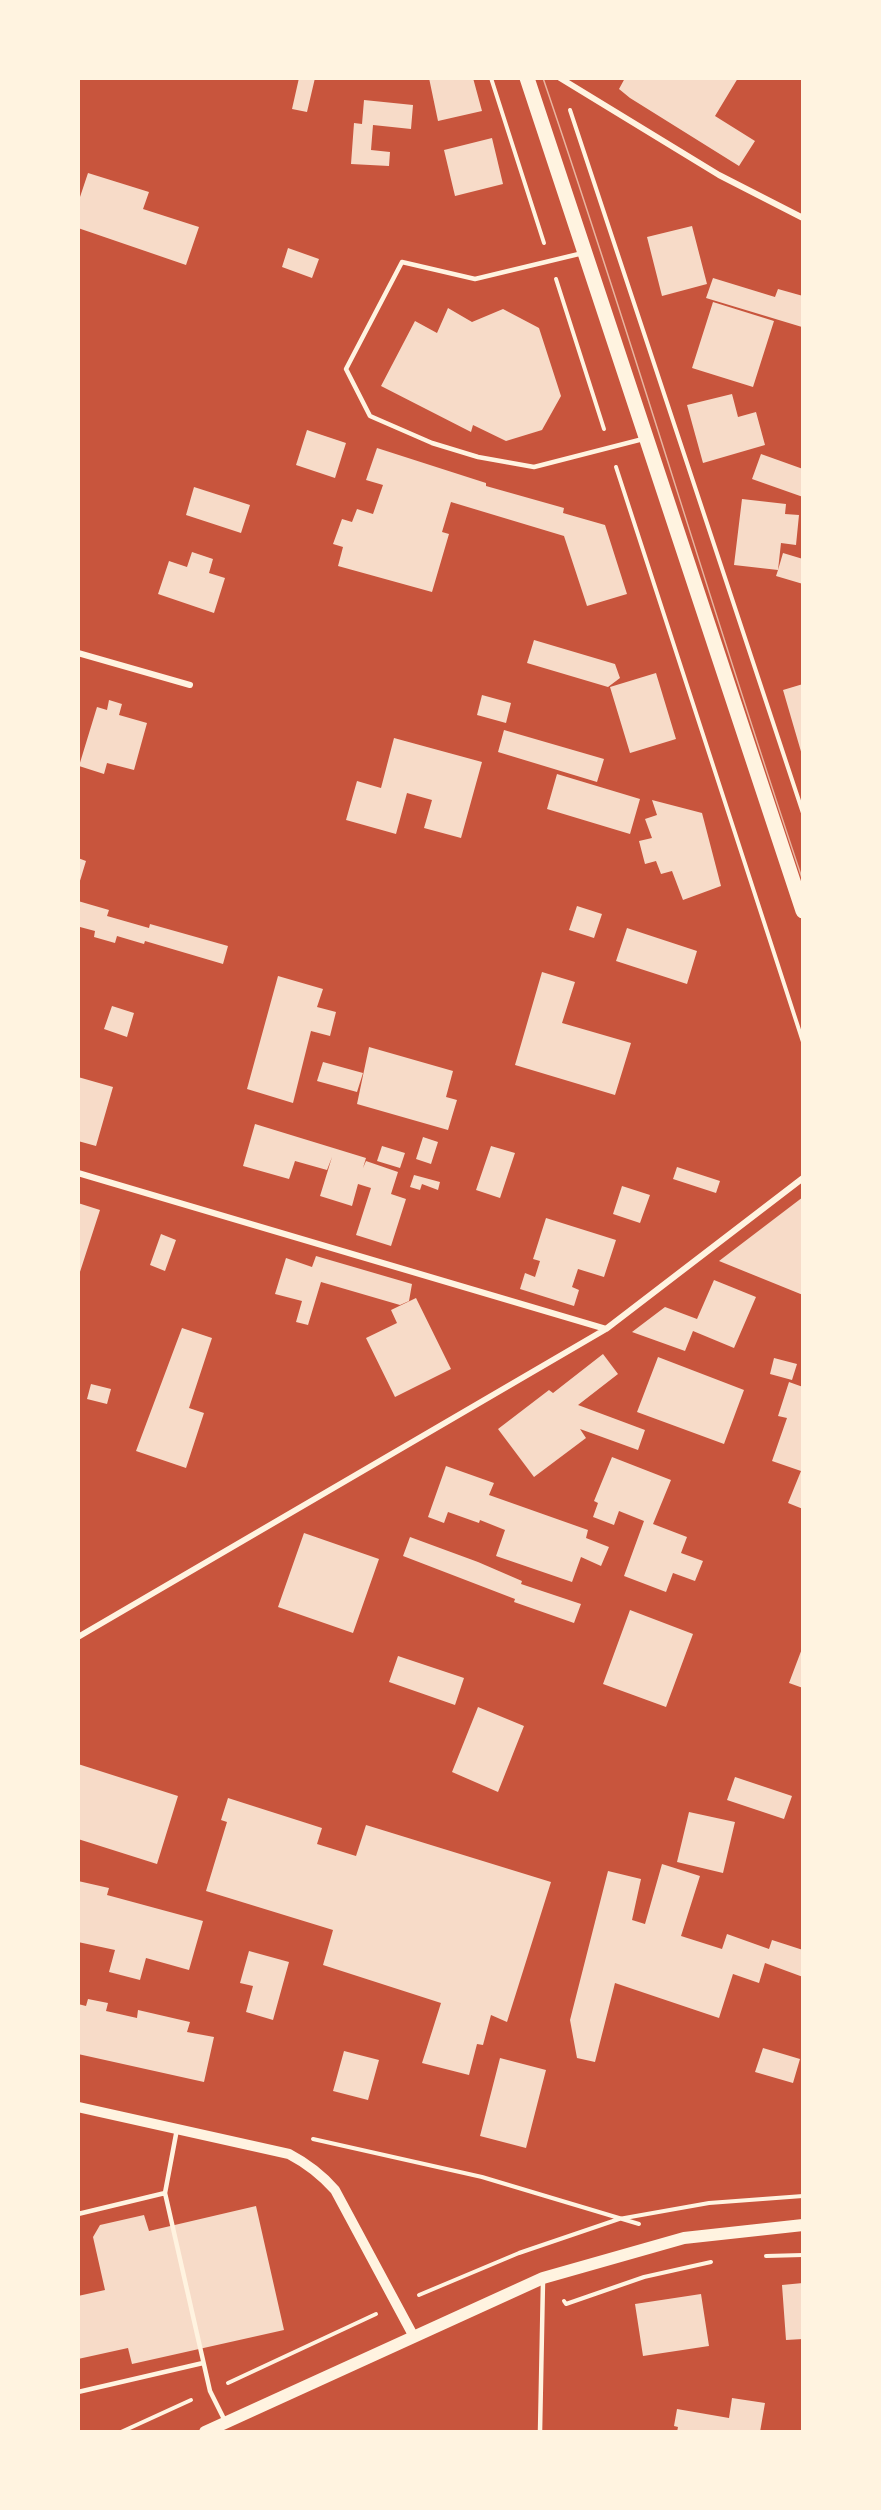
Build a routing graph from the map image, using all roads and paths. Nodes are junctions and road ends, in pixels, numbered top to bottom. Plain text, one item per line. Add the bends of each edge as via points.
1 (491, 78) edge
2 (527, 78) edge
3 (560, 78) edge
4 (566, 101) dead end
5 (803, 218) edge
6 (583, 253) junction
7 (550, 261) junction
8 (645, 438) junction
9 (610, 447) junction
10 (78, 653) edge
11 (190, 685) dead end
12 (803, 813) edge
13 (803, 911) edge
14 (803, 1042) edge
15 (78, 1173) edge
16 (803, 1178) edge
17 (606, 1329) junction
18 (78, 1637) edge
19 (78, 2107) edge
20 (177, 2129) junction
21 (289, 2154) junction
22 (165, 2193) junction
23 (78, 2214) edge
24 (640, 2225) dead end
25 (803, 2225) edge
26 (803, 2255) edge
27 (761, 2256) dead end
28 (719, 2260) dead end
29 (543, 2278) junction
30 (414, 2337) junction
31 (203, 2363) junction
32 (78, 2392) edge
33 (226, 2422) junction
34 (205, 2432) edge
35 (540, 2432) edge

1 - 7 path
2 - 6 main road
3 - 5 street via 719,175
4 - 12 path
6 - 7 lane
6 - 8 main road
7 - 9 path
7 - 9 lane via 475,279 402,262 346,369 370,416 432,443 478,457 534,467
8 - 9 lane
8 - 13 main road
9 - 14 path
10 - 11 street
15 - 17 street
16 - 17 street
17 - 18 street
19 - 20 street
20 - 21 street
20 - 22 lane
21 - 24 path via 314,2138 482,2177
21 - 30 street via 321,2174 335,2190
22 - 23 lane
22 - 31 lane
25 - 29 main road via 684,2238
26 - 27 path
28 - 29 path via 644,2277 566,2304
29 - 30 main road
29 - 35 lane
30 - 33 main road
31 - 32 lane
31 - 33 lane via 210,2391
33 - 34 main road

